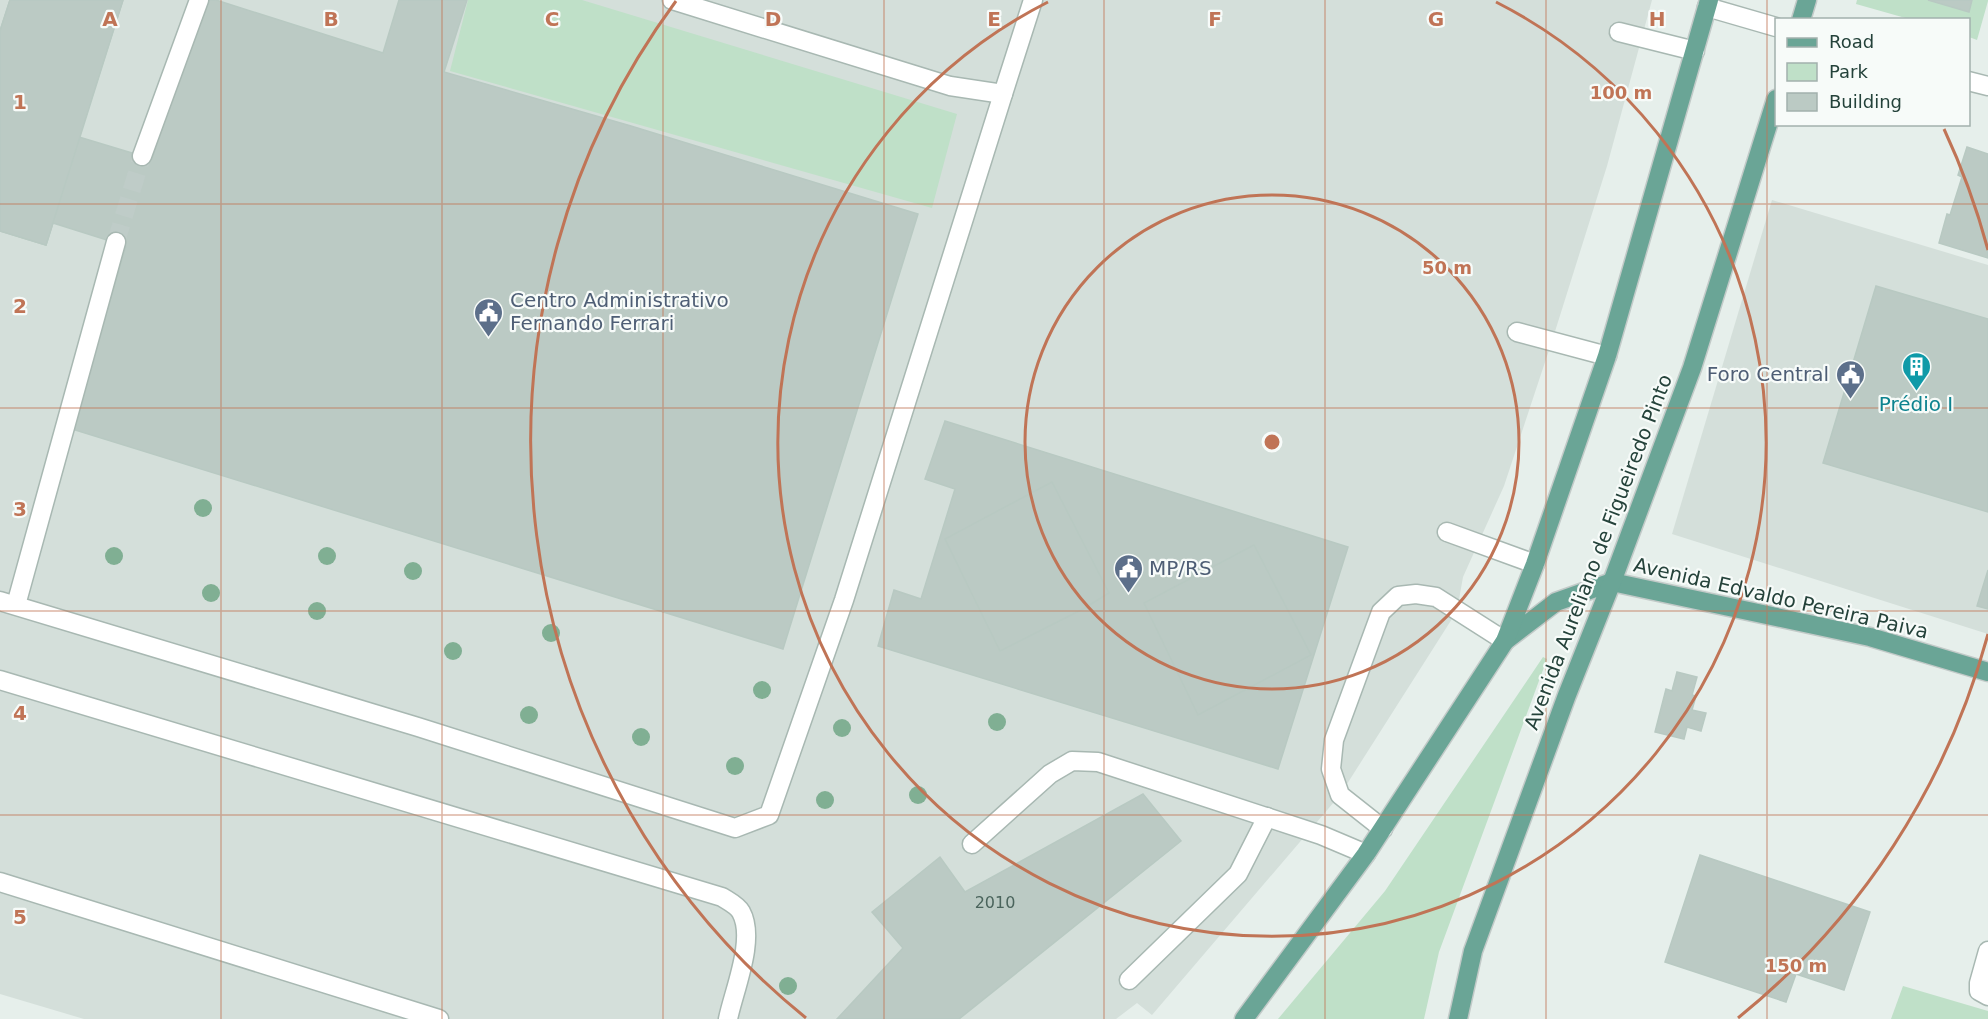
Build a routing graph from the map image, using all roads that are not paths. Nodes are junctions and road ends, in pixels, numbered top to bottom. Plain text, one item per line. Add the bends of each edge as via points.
1 (199, 0) edge
2 (672, 0) edge
3 (1033, 0) edge
4 (1807, 0) edge
5 (1708, 4) edge
6 (1802, 18) edge
7 (1775, 27) edge
8 (1619, 32) dead end
9 (1695, 51) junction
10 (1970, 82) edge
11 (1988, 86) edge
12 (1003, 94) junction
13 (1775, 102) edge
14 (142, 156) tunnel mouth
15 (116, 242) tunnel mouth
16 (1517, 332) dead end
17 (1607, 356) junction
18 (1447, 532) dead end
19 (1535, 564) junction
20 (1612, 582) junction
21 (8, 603) edge
22 (1505, 640) junction
23 (1988, 672) edge
24 (0, 680) edge
25 (1267, 817) junction
26 (1383, 829) junction
27 (972, 844) dead end
28 (1366, 854) junction
29 (0, 882) edge
30 (1988, 951) edge
31 (1129, 980) dead end
32 (1988, 996) edge
33 (439, 1019) edge
34 (728, 1019) edge
35 (1244, 1019) edge
36 (1458, 1019) edge

1 - 14 street
2 - 12 street via 950,86
3 - 12 street
4 - 6 main road
5 - 7 street
5 - 9 main road
8 - 9 street
9 - 17 main road
10 - 11 street
12 - 21 street via 844,600 769,815 735,828
13 - 20 main road, Avenida Aureliano de Figueiredo Pinto via 1692,368
15 - 21 street
16 - 17 street
17 - 19 main road
18 - 19 street
19 - 22 main road
20 - 22 main road, Avenida Edvaldo Pereira Paiva via 1556,602
20 - 23 main road, Avenida Edvaldo Pereira Paiva via 1870,637
20 - 36 main road, Avenida Aureliano de Figueiredo Pinto via 1473,951
22 - 26 main road
22 - 26 street via 1436,597 1398,596 1381,612 1334,740 1331,769 1340,795
24 - 34 street via 722,897 740,909 746,927 745,949
25 - 27 street via 1098,762 1072,761 1050,774
25 - 28 street
25 - 31 street via 1238,874
26 - 28 main road
28 - 35 main road
29 - 33 street
30 - 32 street via 1979,991

